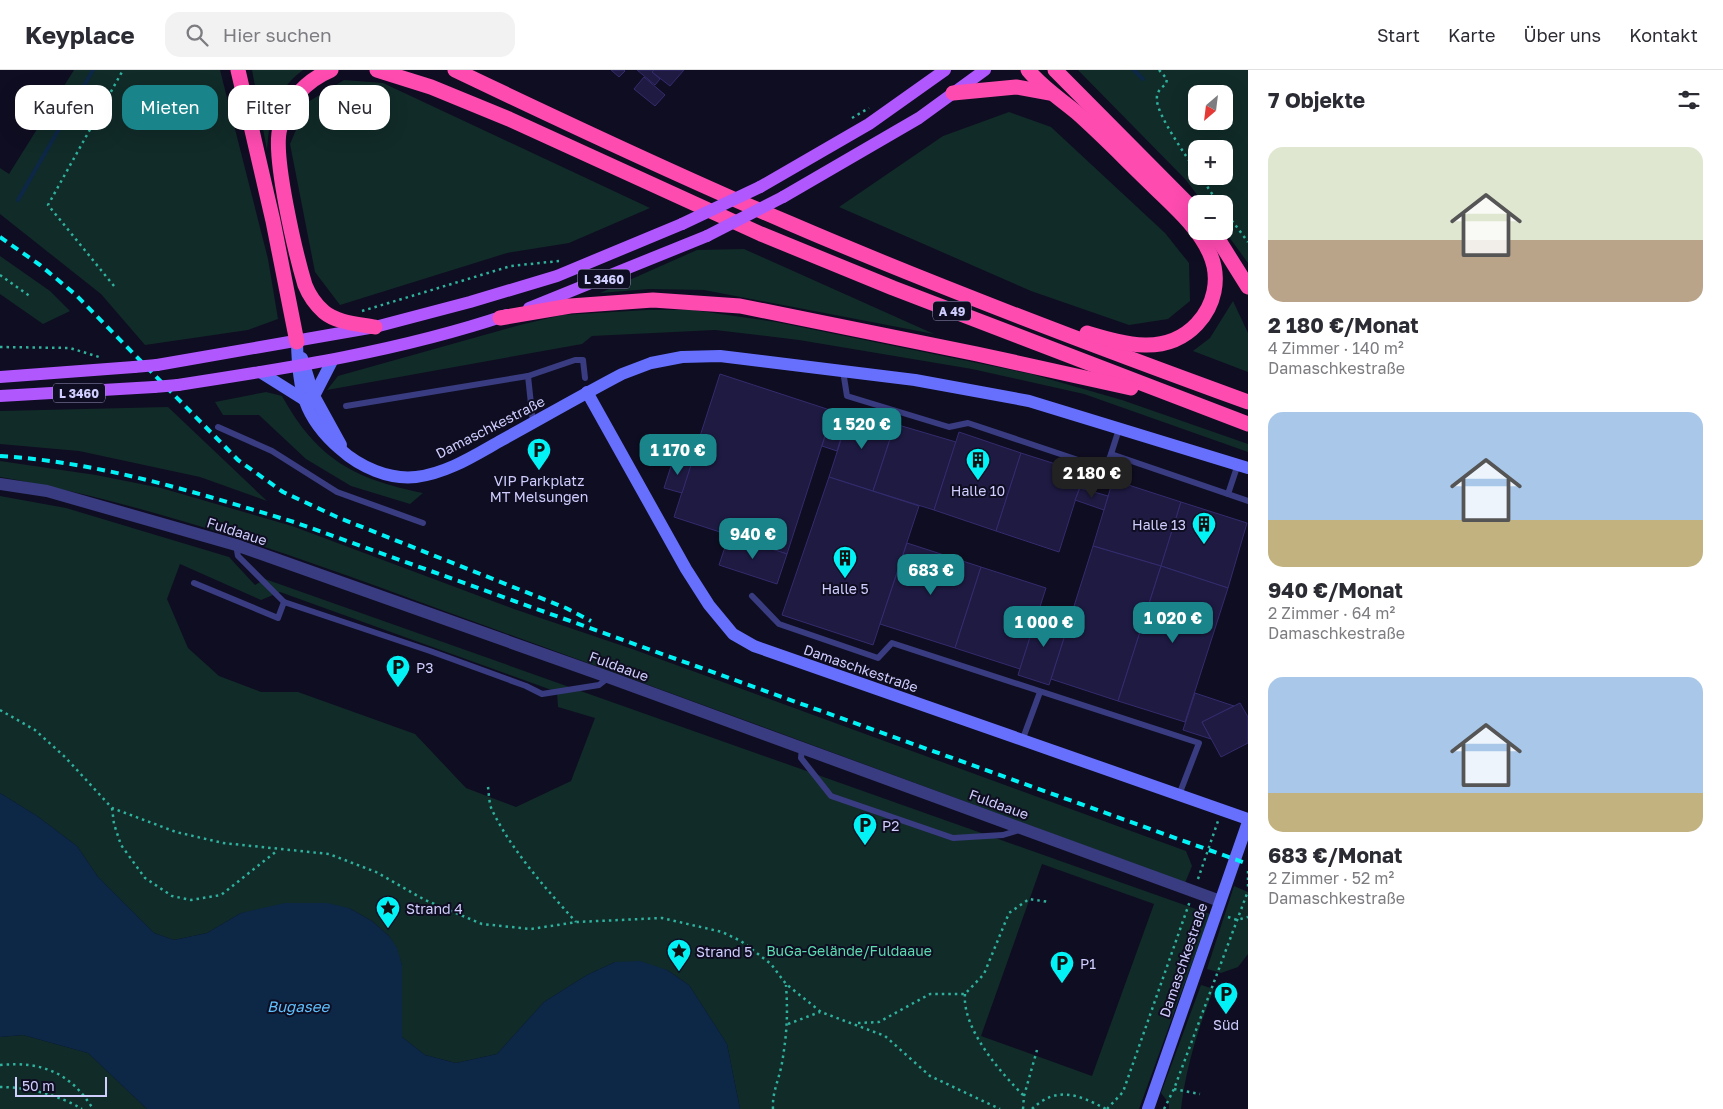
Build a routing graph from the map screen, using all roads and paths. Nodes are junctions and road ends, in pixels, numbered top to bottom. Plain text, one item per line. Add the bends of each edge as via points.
1 (123, 70) edge
2 (238, 70) edge
3 (331, 70) edge
4 (377, 70) edge
5 (412, 70) edge
6 (455, 70) edge
7 (945, 70) edge
8 (985, 70) edge
9 (1028, 70) edge
10 (1055, 70) edge
11 (1064, 70) edge
12 (1159, 70) edge
13 (1073, 88) junction
14 (953, 93) junction
15 (1050, 93) junction
16 (870, 107) dead end
17 (509, 119) junction
18 (845, 123) dead end
19 (1188, 159) edge
20 (1188, 204) edge
21 (1233, 222) edge
22 (1219, 240) edge
23 (1248, 242) edge
24 (560, 261) dead end
25 (0, 275) edge
26 (114, 286) dead end
27 (1248, 287) edge
28 (31, 297) dead end
29 (360, 312) dead end
30 (1009, 312) junction
31 (500, 318) junction
32 (375, 327) junction
33 (297, 342) junction
34 (0, 347) edge
35 (106, 360) dead end
36 (332, 361) junction
37 (301, 366) junction
38 (843, 371) junction
39 (260, 372) junction
40 (528, 376) junction
41 (0, 377) edge
42 (585, 378) dead end
43 (587, 392) junction
44 (0, 396) edge
45 (308, 398) junction
46 (1248, 402) edge
47 (1189, 403) junction
48 (346, 406) dead end
49 (533, 423) junction
50 (1248, 424) edge
51 (218, 428) dead end
52 (1119, 429) junction
53 (1111, 454) junction
54 (1243, 466) edge
55 (0, 484) edge
56 (1228, 494) junction
57 (1248, 500) edge
58 (423, 523) dead end
59 (236, 545) junction
60 (194, 583) dead end
61 (752, 596) dead end
62 (284, 602) junction
63 (608, 678) junction
64 (1040, 692) junction
65 (0, 710) edge
66 (1022, 741) junction
67 (802, 748) junction
68 (488, 787) dead end
69 (1179, 795) junction
70 (112, 808) junction
71 (1222, 810) junction
72 (1248, 820) edge
73 (1022, 828) junction
74 (278, 850) junction
75 (1248, 871) edge
76 (1248, 890) edge
77 (1194, 891) junction
78 (1220, 901) junction
79 (1049, 902) dead end
80 (577, 922) junction
81 (786, 984) junction
82 (965, 994) junction
83 (820, 1012) junction
84 (788, 1024) junction
85 (857, 1024) junction
86 (1037, 1050) dead end
87 (0, 1065) edge
88 (0, 1087) edge
89 (1174, 1089) junction
90 (1200, 1094) dead end
91 (1024, 1096) junction
92 (82, 1109) edge
93 (93, 1109) edge
94 (773, 1109) edge
95 (1000, 1109) edge
96 (1023, 1109) edge
97 (1032, 1109) edge
98 (1106, 1109) edge
99 (1148, 1109) edge
100 (1164, 1109) edge

1 - 26 path via 48,206
2 - 33 highway
3 - 32 highway via 310,81 291,104 280,129 280,165 303,278 312,299 334,318
4 - 17 highway
5 - 17 highway, A 49
6 - 30 highway, A 49 via 772,216
7 - 32 main road, L 3460, bridge via 869,124 760,187 682,224 557,276
8 - 14 main road, L 3460
9 - 15 highway
10 - 13 highway
11 - 13 highway
12 - 19 path via 1167,79 1159,91 1157,103
13 - 20 highway
14 - 15 highway via 1016,87
14 - 31 main road, L 3460, bridge via 919,118 784,197 707,236 563,296
15 - 30 highway via 1109,143 1202,238 1214,264 1214,292 1206,313 1192,330 1176,340 1153,346 1127,344
16 - 18 path
17 - 47 highway, A 49 via 762,234
21 - 23 path
22 - 27 highway
24 - 29 path via 511,266
25 - 28 path
30 - 46 highway, A 49
31 - 36 main road, L 3460
31 - 47 highway via 570,306 653,300 740,306 977,354
32 - 33 main road, L 3460
33 - 37 street, Damaschkestraße
33 - 41 main road, L 3460, bridge via 157,365
34 - 35 path via 70,348
36 - 37 main road, L 3460
36 - 45 street
37 - 39 main road, L 3460
37 - 45 street, Damaschkestraße
38 - 43 street, Damaschkestraße via 720,356 682,357 622,374
38 - 52 street, Damaschkestraße via 915,380 1029,401
38 - 53 lane via 847,396 856,399 949,427 968,423 1106,469
39 - 44 main road, L 3460, bridge via 178,385
39 - 45 street, Damaschkestraße
40 - 42 lane via 583,360
40 - 48 lane
40 - 49 lane
43 - 49 street, Damaschkestraße
43 - 66 street, Damaschkestraße via 686,569 733,634 754,646
45 - 49 street, Damaschkestraße via 348,456 369,469 397,476 415,477 455,465
47 - 50 highway, A 49
51 - 58 lane via 272,452 337,492
52 - 53 lane
52 - 54 street, Damaschkestraße
53 - 56 lane
54 - 56 lane
55 - 59 street, Fuldaaue via 47,491
56 - 57 lane
59 - 62 lane via 238,556
59 - 63 street, Fuldaaue
60 - 62 lane via 278,618
61 - 64 lane via 779,624 878,658 892,643
62 - 63 lane via 430,651 542,694 599,685
63 - 67 street, Fuldaaue
64 - 66 lane
64 - 69 lane via 1199,744
65 - 70 path via 35,730
66 - 69 street, Damaschkestraße
67 - 73 street, Fuldaaue
67 - 73 lane via 801,758 831,796 953,838 1003,835
68 - 80 path via 491,809 510,838 533,872
69 - 71 street, Damaschkestraße
70 - 74 path via 176,832 223,843
70 - 74 path via 121,845 145,878 172,896 191,900 221,895
71 - 72 street, Damaschkestraße
71 - 77 path
72 - 78 street, Damaschkestraße
73 - 77 street, Fuldaaue
74 - 80 path via 329,854 376,872 425,900 482,924 532,929
75 - 76 path
76 - 89 path
77 - 78 street, Fuldaaue
77 - 98 path via 1123,1092
78 - 99 street, Damaschkestraße
79 - 82 path via 1029,899 1009,914 984,974
80 - 81 path via 662,918 702,926 742,941 771,964
81 - 83 path
81 - 84 path
82 - 85 path via 930,994 879,1022
82 - 91 path via 964,1006 986,1053
83 - 84 path
83 - 85 path
84 - 94 path via 781,1067 772,1095
85 - 95 path via 886,1036 930,1076
86 - 91 path
87 - 93 path via 37,1065 64,1076
88 - 92 path via 66,1099
89 - 90 path
89 - 100 path
91 - 96 path
97 - 98 path via 1038,1103 1068,1093

